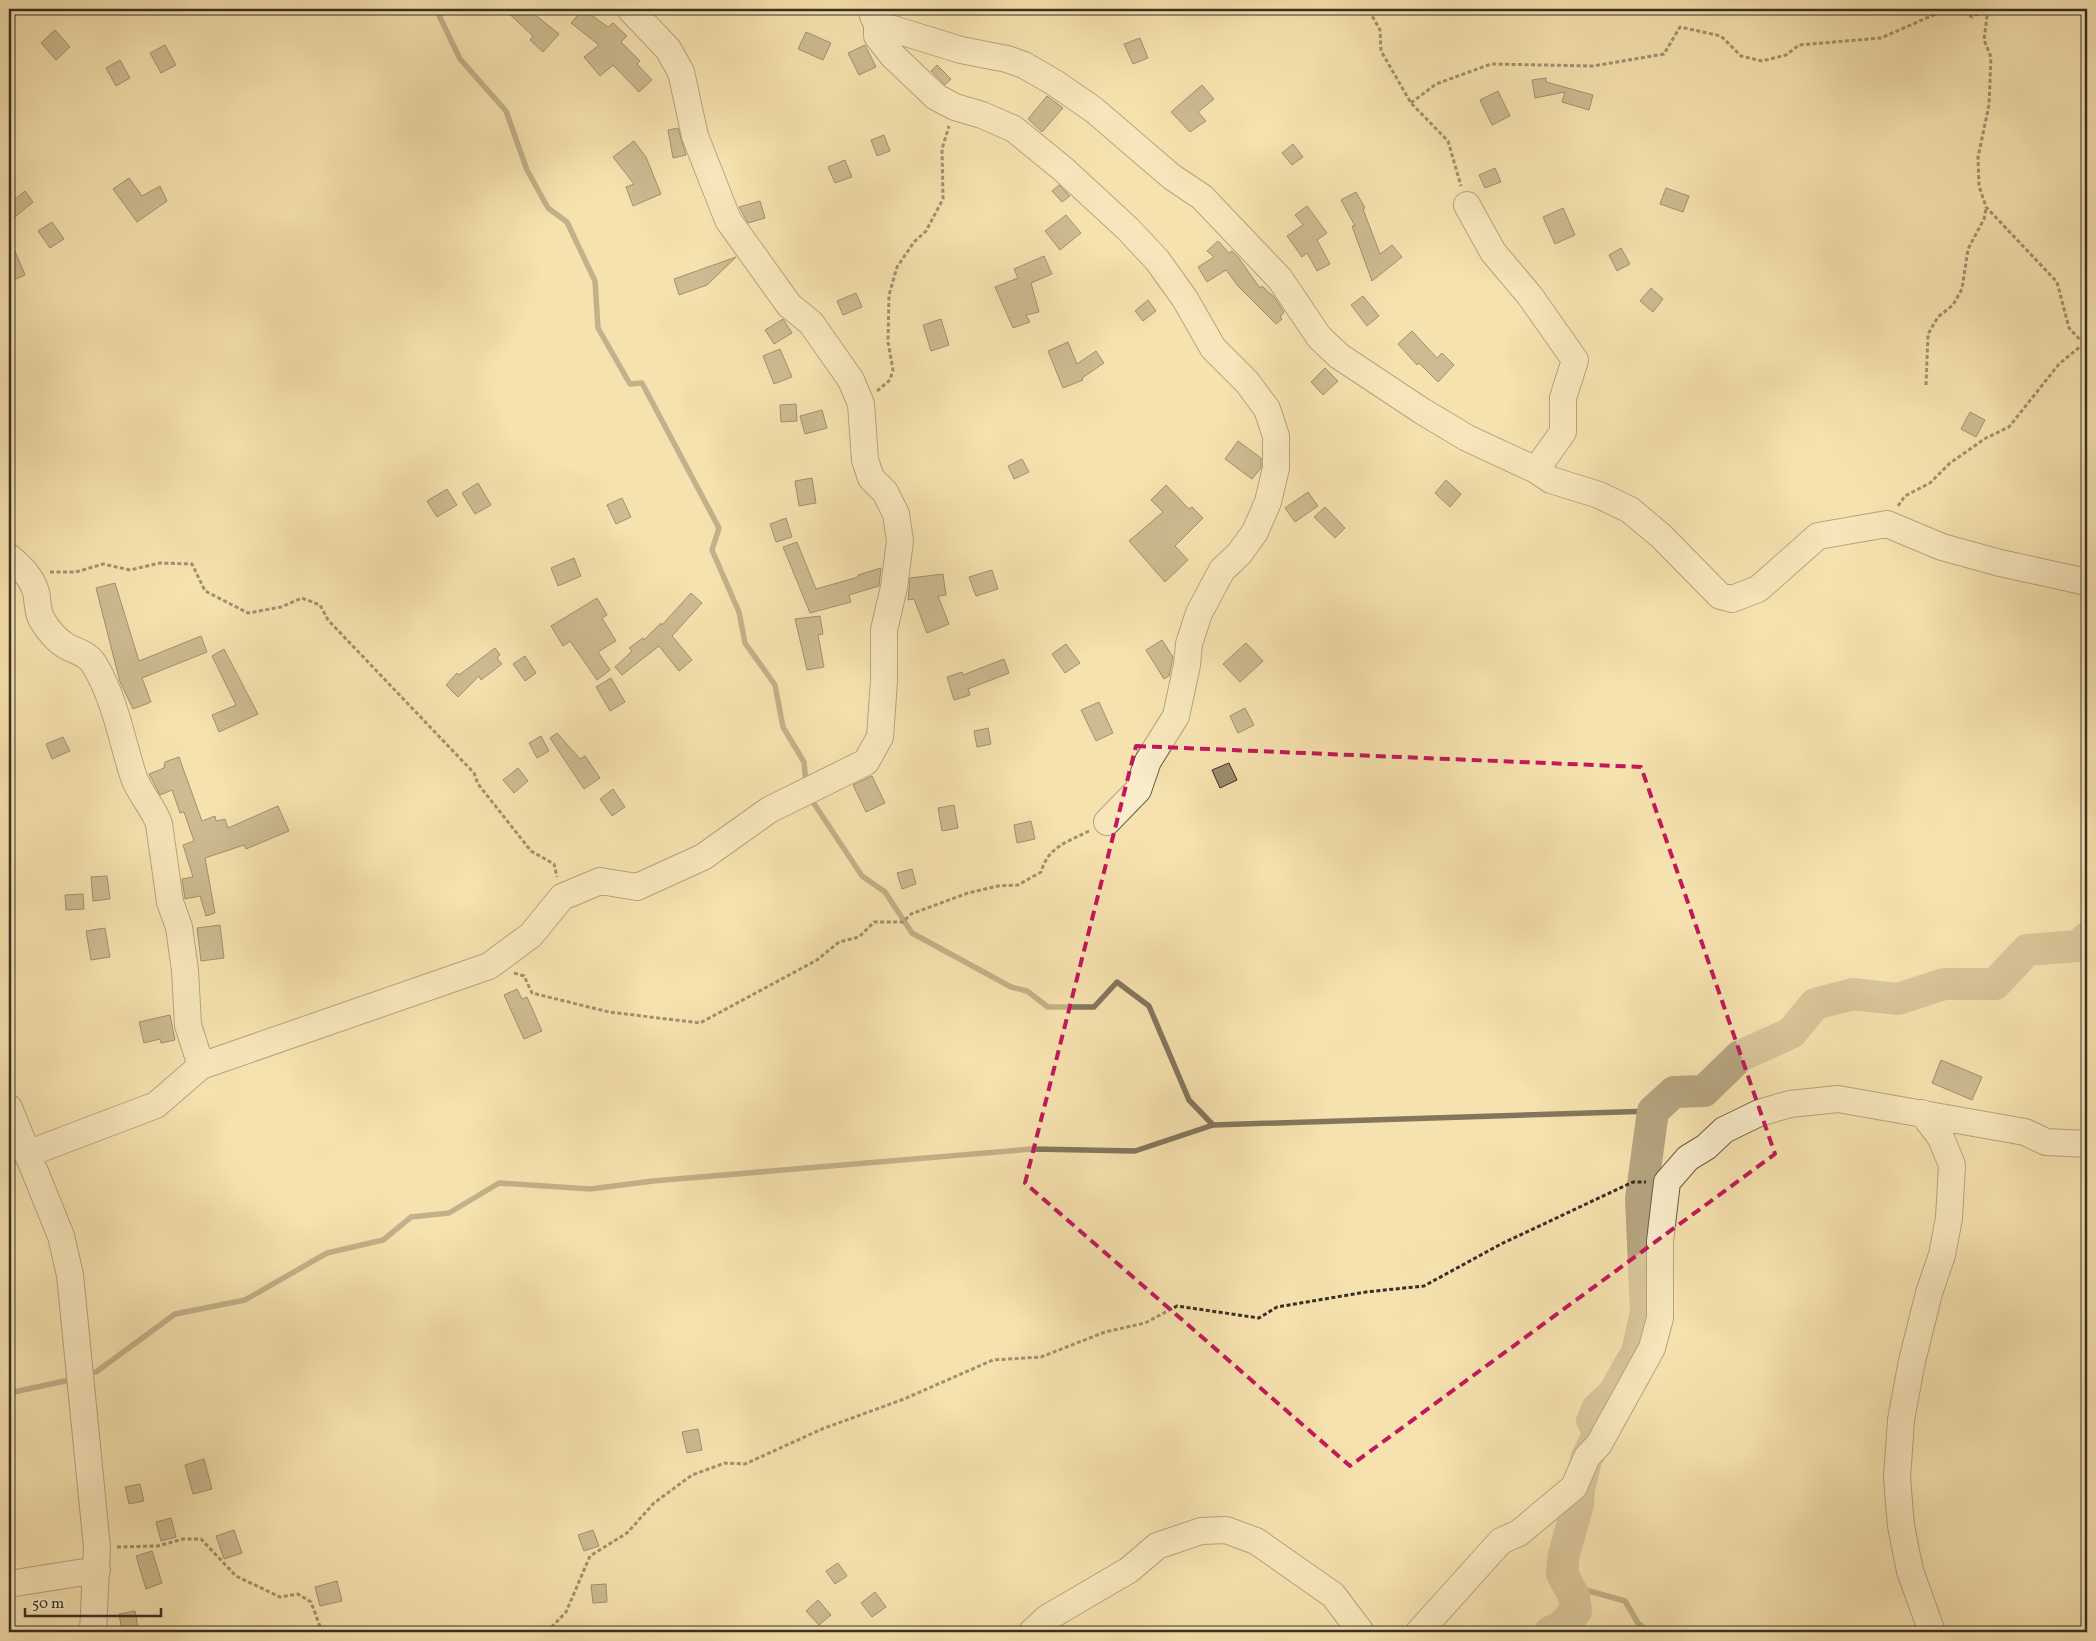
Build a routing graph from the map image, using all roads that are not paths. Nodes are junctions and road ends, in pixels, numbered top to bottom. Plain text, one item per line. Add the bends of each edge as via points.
1 (630, 9) edge
2 (873, 17) edge
3 (1467, 205) road end
4 (1536, 470) junction
5 (18, 564) edge
6 (2087, 582) edge
7 (1107, 822) road end
8 (201, 1066) junction
9 (9, 1108) edge
10 (1922, 1113) junction
11 (2087, 1144) edge
12 (28, 1154) junction
13 (97, 1559) junction
14 (9, 1584) edge
15 (93, 1632) edge
16 (1032, 1632) edge
17 (1361, 1632) edge
18 (1419, 1632) edge
19 (1932, 1632) edge

1 - 8 street via 668,49 681,72 696,136 728,220 790,305 811,323 851,380 861,404 865,460 871,478 885,492 896,514 900,541 884,630 880,737 866,762 769,810 704,858 637,887 600,882 562,897 531,935 489,966
2 - 4 street via 961,50 1008,59 1055,83 1094,110 1172,177 1202,197 1280,279 1319,337 1339,356 1467,438
2 - 7 street via 877,36 936,97 1014,129 1128,229 1168,275 1213,348 1247,382 1266,408 1276,436 1276,468 1268,502 1254,532 1239,554 1222,570 1200,613 1189,644 1176,716 1148,761 1138,790
3 - 4 street via 1493,252 1530,296 1575,360 1563,398 1563,432
4 - 6 street via 1551,480 1599,495 1645,520 1726,599 1758,589 1818,536 1886,524 1942,547
5 - 8 street via 36,592 40,617 54,636 93,663 115,706 137,785 157,818 170,902 179,927 188,1025
8 - 12 street via 156,1105
9 - 12 street
10 - 11 street via 2025,1132 2046,1142
10 - 18 street via 1838,1099 1790,1104 1759,1113 1724,1130 1688,1158 1667,1182 1660,1241 1660,1318 1652,1348 1599,1444 1587,1457 1574,1487 1519,1532 1501,1541
10 - 19 street via 1941,1138 1952,1165 1950,1218 1912,1361 1901,1420 1897,1478 1901,1526 1910,1571
12 - 13 street via 61,1236 70,1275
13 - 14 street
13 - 15 street
16 - 17 street via 1047,1618 1129,1570 1157,1546 1201,1531 1226,1530 1256,1541 1333,1595

